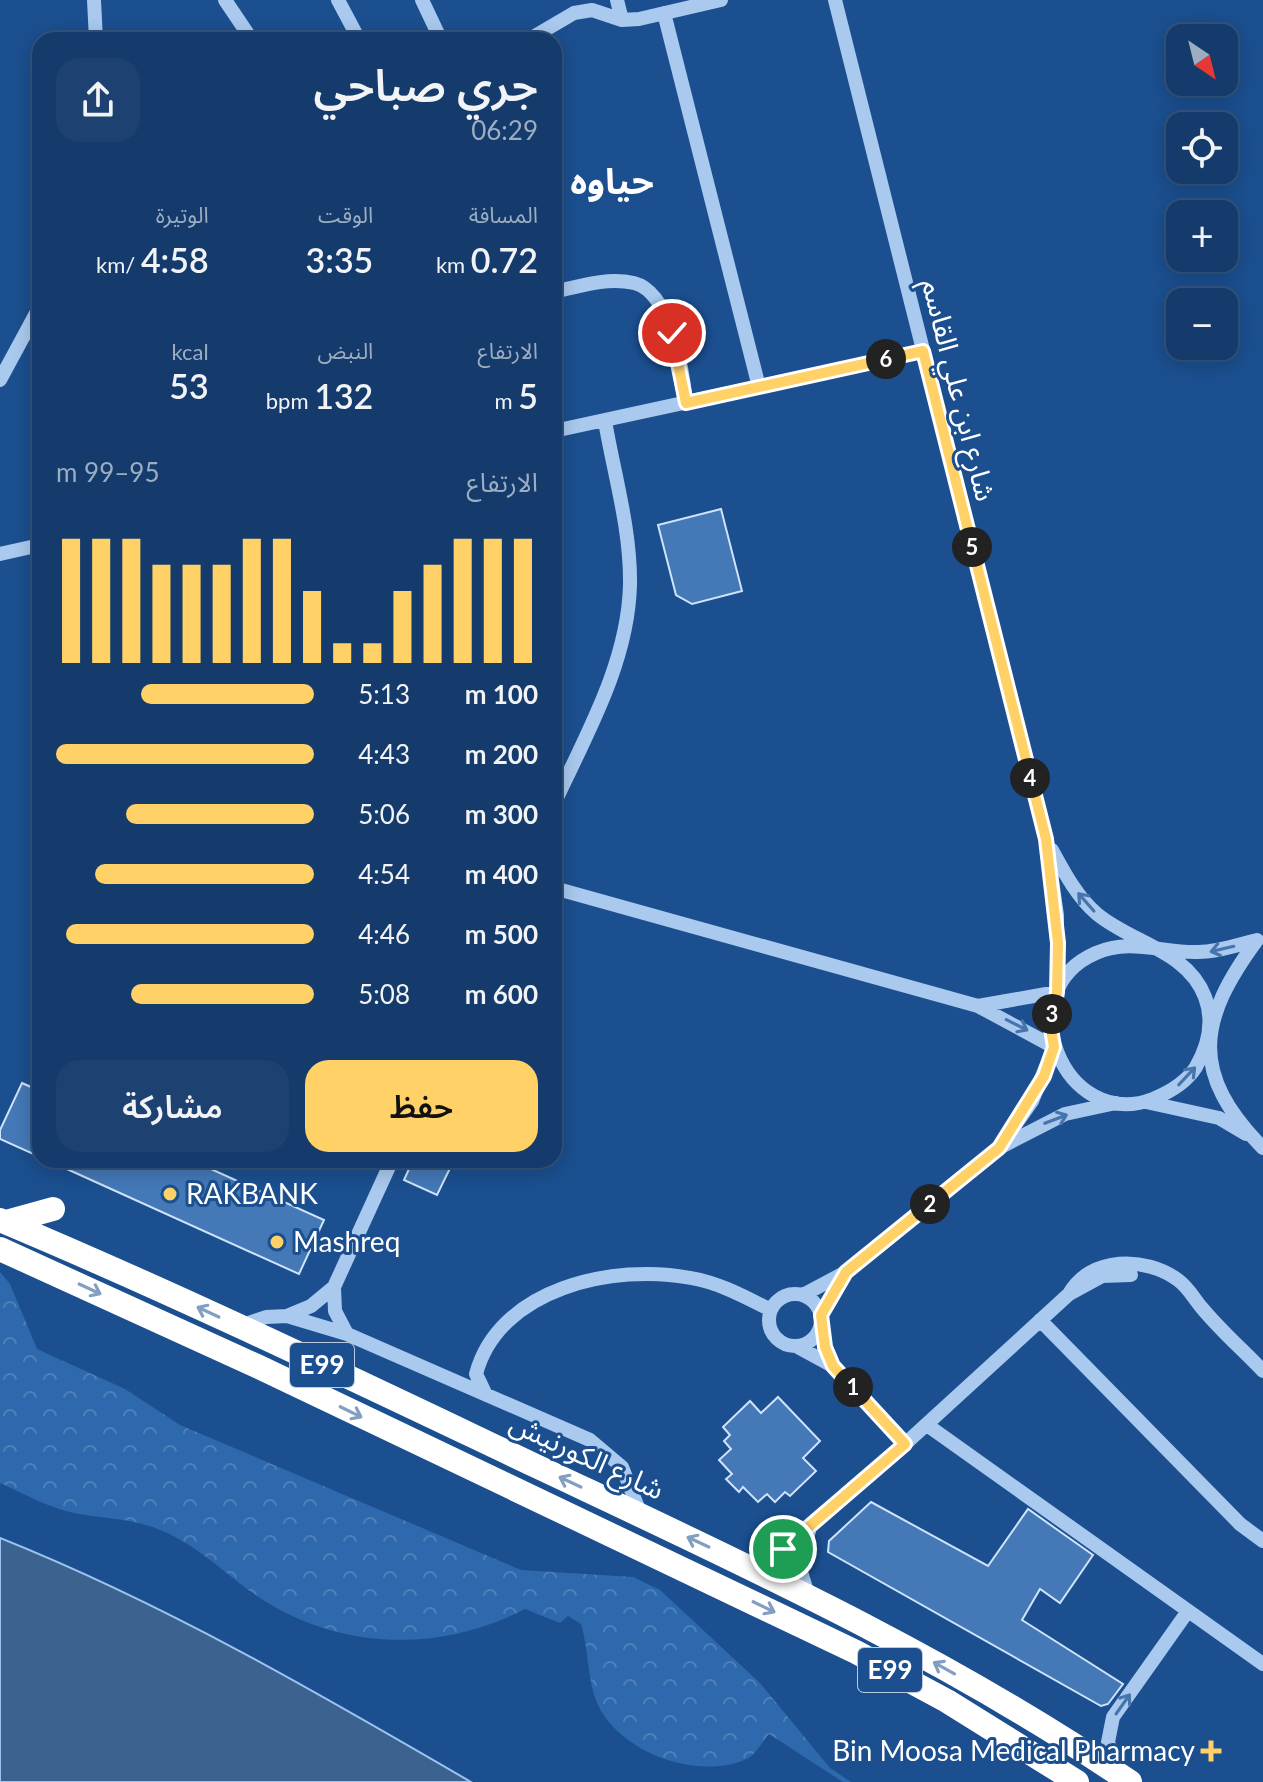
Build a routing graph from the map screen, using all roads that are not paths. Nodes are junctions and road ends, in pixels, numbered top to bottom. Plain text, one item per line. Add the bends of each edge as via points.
1 (94, 0) edge
2 (225, 0) edge
3 (338, 0) edge
4 (422, 0) edge
5 (617, 0) edge
6 (721, 0) edge
7 (835, 0) edge
8 (664, 13) junction
9 (622, 20) junction
10 (96, 32) edge
11 (247, 32) edge
12 (355, 32) dead end
13 (437, 32) edge
14 (542, 32) edge
15 (562, 291) edge
16 (32, 321) edge
17 (923, 351) junction
18 (0, 380) edge
19 (759, 387) junction
20 (686, 403) junction
21 (605, 421) junction
22 (562, 429) edge
23 (32, 547) edge
24 (0, 554) edge
25 (562, 787) edge
26 (1046, 839) junction
27 (562, 890) edge
28 (1260, 938) edge
29 (1146, 946) junction
30 (1057, 992) junction
31 (978, 1006) junction
32 (1210, 1024) junction
33 (1054, 1047) junction
34 (1118, 1102) junction
35 (1145, 1102) junction
36 (1258, 1144) edge
37 (999, 1148) junction
38 (388, 1168) edge
39 (53, 1209) dead end
40 (3, 1221) edge
41 (0, 1249) edge
42 (846, 1272) junction
43 (334, 1287) junction
44 (803, 1295) junction
45 (771, 1310) junction
46 (287, 1316) junction
47 (821, 1320) junction
48 (1040, 1320) junction
49 (240, 1326) junction
50 (347, 1334) junction
51 (798, 1347) junction
52 (480, 1361) junction
53 (833, 1366) junction
54 (1263, 1371) edge
55 (448, 1378) junction
56 (486, 1395) junction
57 (927, 1425) junction
58 (905, 1444) junction
59 (641, 1515) junction
60 (812, 1524) junction
61 (1263, 1541) edge
62 (755, 1569) junction
63 (808, 1595) junction
64 (1188, 1611) junction
65 (1263, 1664) edge
66 (947, 1701) junction
67 (1010, 1705) junction
68 (1125, 1779) edge
69 (1077, 1782) edge

1 - 10 street
2 - 11 street
3 - 12 street
4 - 13 street
5 - 9 street
6 - 8 street
7 - 17 street, شارع ابن علي القاسم
8 - 9 street
8 - 19 street
9 - 14 street via 592,10 574,13
15 - 20 street via 614,281 638,283 652,295 672,333
16 - 18 street
17 - 19 street
17 - 26 street, شارع ابن علي القاسم
19 - 20 street
20 - 21 street
21 - 22 street
21 - 25 street via 630,587 609,686
23 - 24 street
29 -> 26 street, شارع ابن علي القاسم via 1084,901
26 - 30 street, شارع ابن علي القاسم via 1057,915
27 - 31 street
28 -> 29 street via 1213,951
28 - 32 street via 1233,973
29 - 30 street via 1119,945 1094,953 1072,969
29 - 32 street via 1172,956 1192,974 1205,997
30 - 31 street
30 - 33 street
31 -> 33 street
35 -> 32 street via 1170,1092 1191,1074 1205,1051
32 - 36 street via 1218,1086
33 - 34 street via 1078,1084
33 - 37 street via 1032,1101
34 - 35 street
37 -> 34 street via 1065,1114
35 - 36 street via 1219,1118
37 - 42 street
38 - 43 street
39 - 40 highway
49 -> 40 highway, شارع الكورنيش / E99
41 -> 66 highway, E99 via 661,1557
42 - 44 street
42 - 47 street
43 - 46 street via 311,1306
43 - 50 street via 335,1311
44 - 45 street via 781,1298
44 - 47 street via 812,1299
45 - 51 street via 772,1334 787,1346
45 - 52 street via 692,1278 650,1273 598,1279 530,1304 501,1325
46 - 49 street
46 - 50 street
47 - 51 street via 813,1340
47 - 53 street
48 - 54 street via 1069,1294 1102,1276 1158,1279 1200,1306
48 - 57 street
48 - 61 street via 1240,1524
59 -> 49 highway, شارع الكورنيش / E99
50 - 55 street
51 - 53 street
52 - 55 street
52 - 56 street via 476,1374
53 - 58 street
55 - 56 street
56 - 59 street via 602,1447 629,1479
57 - 58 street
57 - 64 street
58 - 60 street
62 -> 59 highway, شارع الكورنيش / E99
60 - 62 street
60 - 63 street via 799,1557
62 - 63 highway, شارع الكورنيش / E99
67 -> 63 highway, شارع الكورنيش / E99
64 - 65 street
68 -> 64 street via 1109,1750 1113,1717
66 - 67 highway via 964,1700 992,1711
66 - 69 highway, E99
67 - 68 highway, شارع الكورنيش / E99

